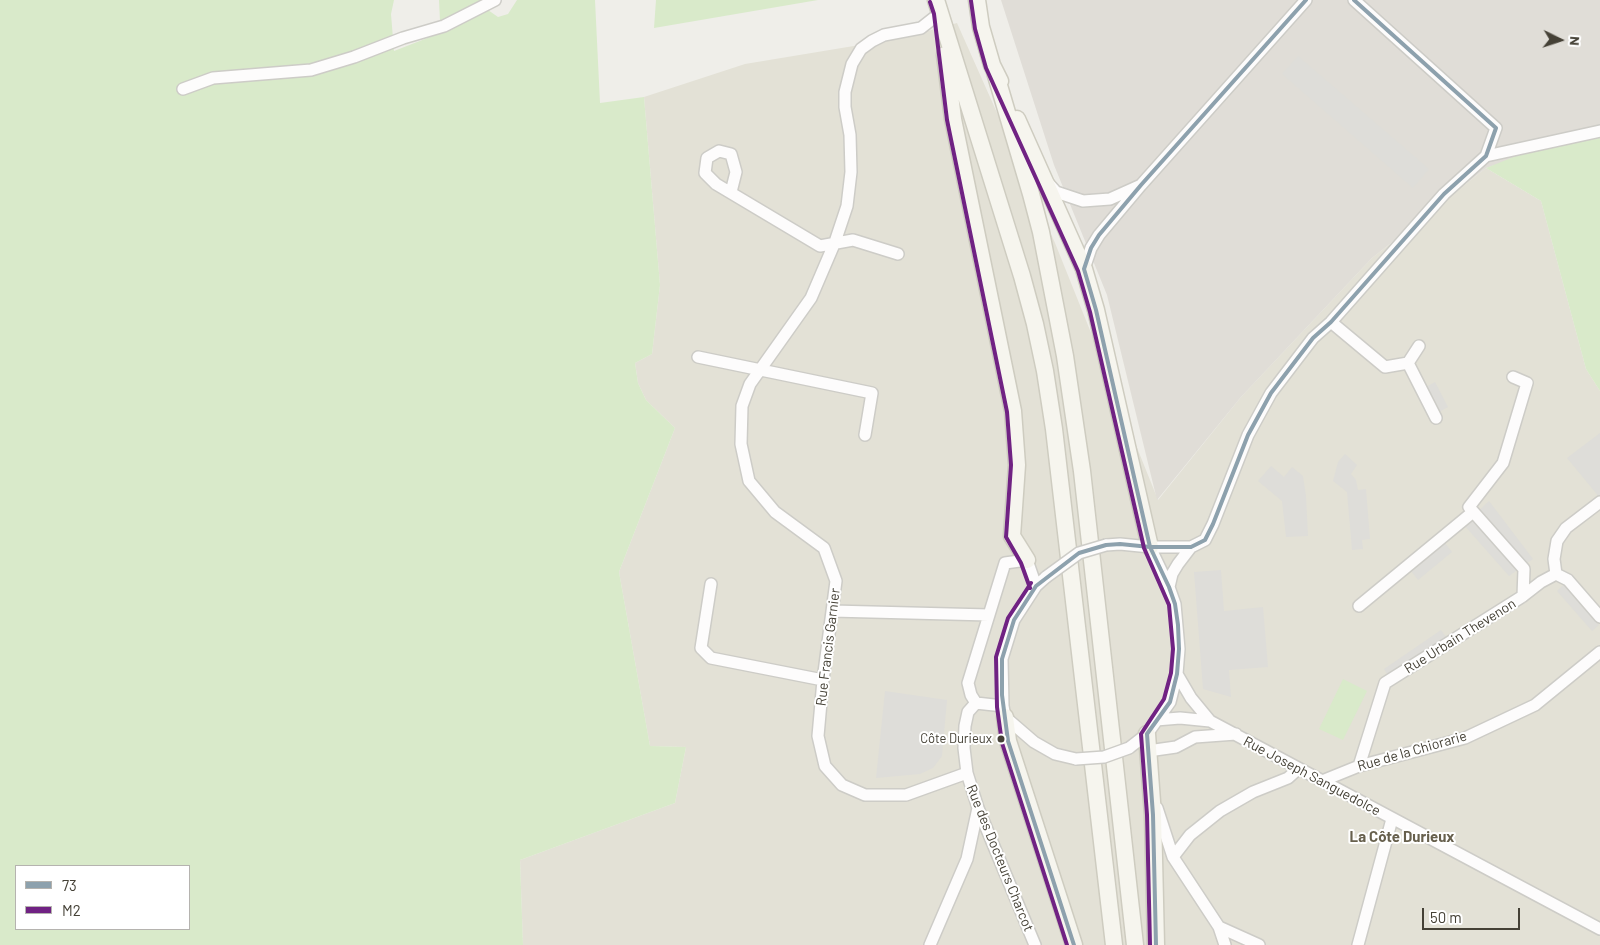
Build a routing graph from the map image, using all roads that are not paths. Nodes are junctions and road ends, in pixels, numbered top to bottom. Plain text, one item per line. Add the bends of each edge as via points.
1 (496, 0) edge
2 (967, 0) edge
3 (977, 0) edge
4 (1306, 0) edge
5 (1354, 0) edge
6 (938, 6) edge
7 (994, 68) junction
8 (184, 89) dead end
9 (1600, 131) edge
10 (1486, 156) junction
11 (1044, 179) junction
12 (1141, 185) junction
13 (731, 192) dead end
14 (835, 242) junction
15 (898, 254) dead end
16 (1084, 269) junction
17 (1331, 322) junction
18 (1419, 346) dead end
19 (698, 356) dead end
20 (1408, 363) junction
21 (760, 370) junction
22 (1513, 377) dead end
23 (1436, 418) dead end
24 (865, 435) dead end
25 (1600, 502) edge
26 (1473, 512) junction
27 (1150, 547) junction
28 (1191, 547) junction
29 (1027, 560) junction
30 (1556, 574) junction
31 (711, 584) dead end
32 (1036, 586) junction
33 (1169, 586) junction
34 (1523, 596) junction
35 (1359, 606) dead end
36 (832, 611) junction
37 (989, 615) junction
38 (1600, 616) edge
39 (1600, 652) edge
40 (1177, 674) junction
41 (823, 680) junction
42 (976, 703) junction
43 (1004, 712) junction
44 (1210, 721) junction
45 (1152, 727) junction
46 (1236, 734) junction
47 (1148, 751) junction
48 (1359, 766) junction
49 (1298, 769) junction
50 (967, 773) junction
51 (1322, 781) junction
52 (1151, 790) junction
53 (978, 808) junction
54 (1392, 819) junction
55 (1173, 857) junction
56 (1219, 927) junction
57 (1600, 929) edge
58 (930, 945) edge
59 (1035, 945) edge
60 (1074, 945) edge
61 (1114, 945) edge
62 (1135, 945) edge
63 (1156, 945) edge
64 (1225, 945) edge
65 (1259, 945) edge
66 (1358, 945) edge

1 - 8 street via 444,26 311,70 213,78
2 - 7 main road via 973,30
3 - 7 main road via 981,27
4 - 12 street
5 - 10 street via 1496,128
6 - 14 street, Rue Francis Garnier via 921,28 884,35 872,41 861,49 852,64 845,92 851,172 847,206
6 - 29 main road via 953,119 1012,411 1017,465 1012,536
6 - 61 main road via 1022,276 1045,371
7 - 11 main road
7 - 62 main road via 1041,232 1065,356 1082,471
9 - 10 street
10 - 17 street via 1444,194
11 - 12 street via 1056,192 1084,201 1110,199
11 - 16 main road
12 - 16 street via 1099,236
13 - 14 street via 820,246
14 - 15 street via 853,240
14 - 21 street, Rue Francis Garnier via 811,298
16 - 27 main road
17 - 20 street via 1385,367
17 - 28 street via 1313,338 1271,393 1248,435 1205,540
18 - 20 street
19 - 21 street
20 - 23 street
21 - 24 street via 872,393
21 - 36 street, Rue Francis Garnier via 750,384 742,406 741,444 749,481 775,512 824,548 836,581
22 - 26 street via 1528,383 1503,463 1469,507
25 - 30 street via 1566,528 1557,541
26 - 34 street via 1524,569
26 - 35 street
27 - 28 street
27 - 32 street, bridge via 1106,545 1079,553
27 - 33 street
28 - 33 street via 1172,574
29 - 32 street
29 - 37 street via 1005,563
30 - 34 street, Rue Urbain Thevenon
30 - 38 street via 1568,580
31 - 41 street via 701,648 711,658
32 - 43 street via 1014,620 1002,660
33 - 40 street via 1178,625
34 - 48 street, Rue Urbain Thevenon via 1385,683
36 - 37 street
36 - 41 street, Rue Francis Garnier
37 - 42 street via 968,683
39 - 48 street, Rue de la Chiorarie via 1535,705 1465,738
40 - 44 street via 1190,698
40 - 45 street via 1170,702
41 - 50 street, Rue Francis Garnier via 818,736 825,766 842,785 865,795 906,795
42 - 43 street
42 - 50 street, Rue des Docteurs Charcot via 968,712 965,726
43 - 45 street, bridge via 1034,742 1055,754 1076,759 1104,757 1129,748
43 - 60 main road via 1008,741
44 - 45 street via 1180,718
44 - 46 street, Rue Joseph Sanguedolce
45 - 47 main road
46 - 47 street via 1195,737 1176,748
46 - 49 street, Rue Joseph Sanguedolce
47 - 52 main road
48 - 51 street, Rue de la Chiorarie
49 - 51 street, Rue Joseph Sanguedolce
49 - 55 street via 1288,778 1252,792 1220,811 1190,835
50 - 53 street, Rue des Docteurs Charcot
51 - 54 street, Rue Joseph Sanguedolce
52 - 55 street
52 - 63 main road
53 - 58 street via 967,859
53 - 59 street, Rue des Docteurs Charcot
54 - 57 street, Rue Joseph Sanguedolce
54 - 66 street
55 - 56 street
56 - 64 street
56 - 65 street

